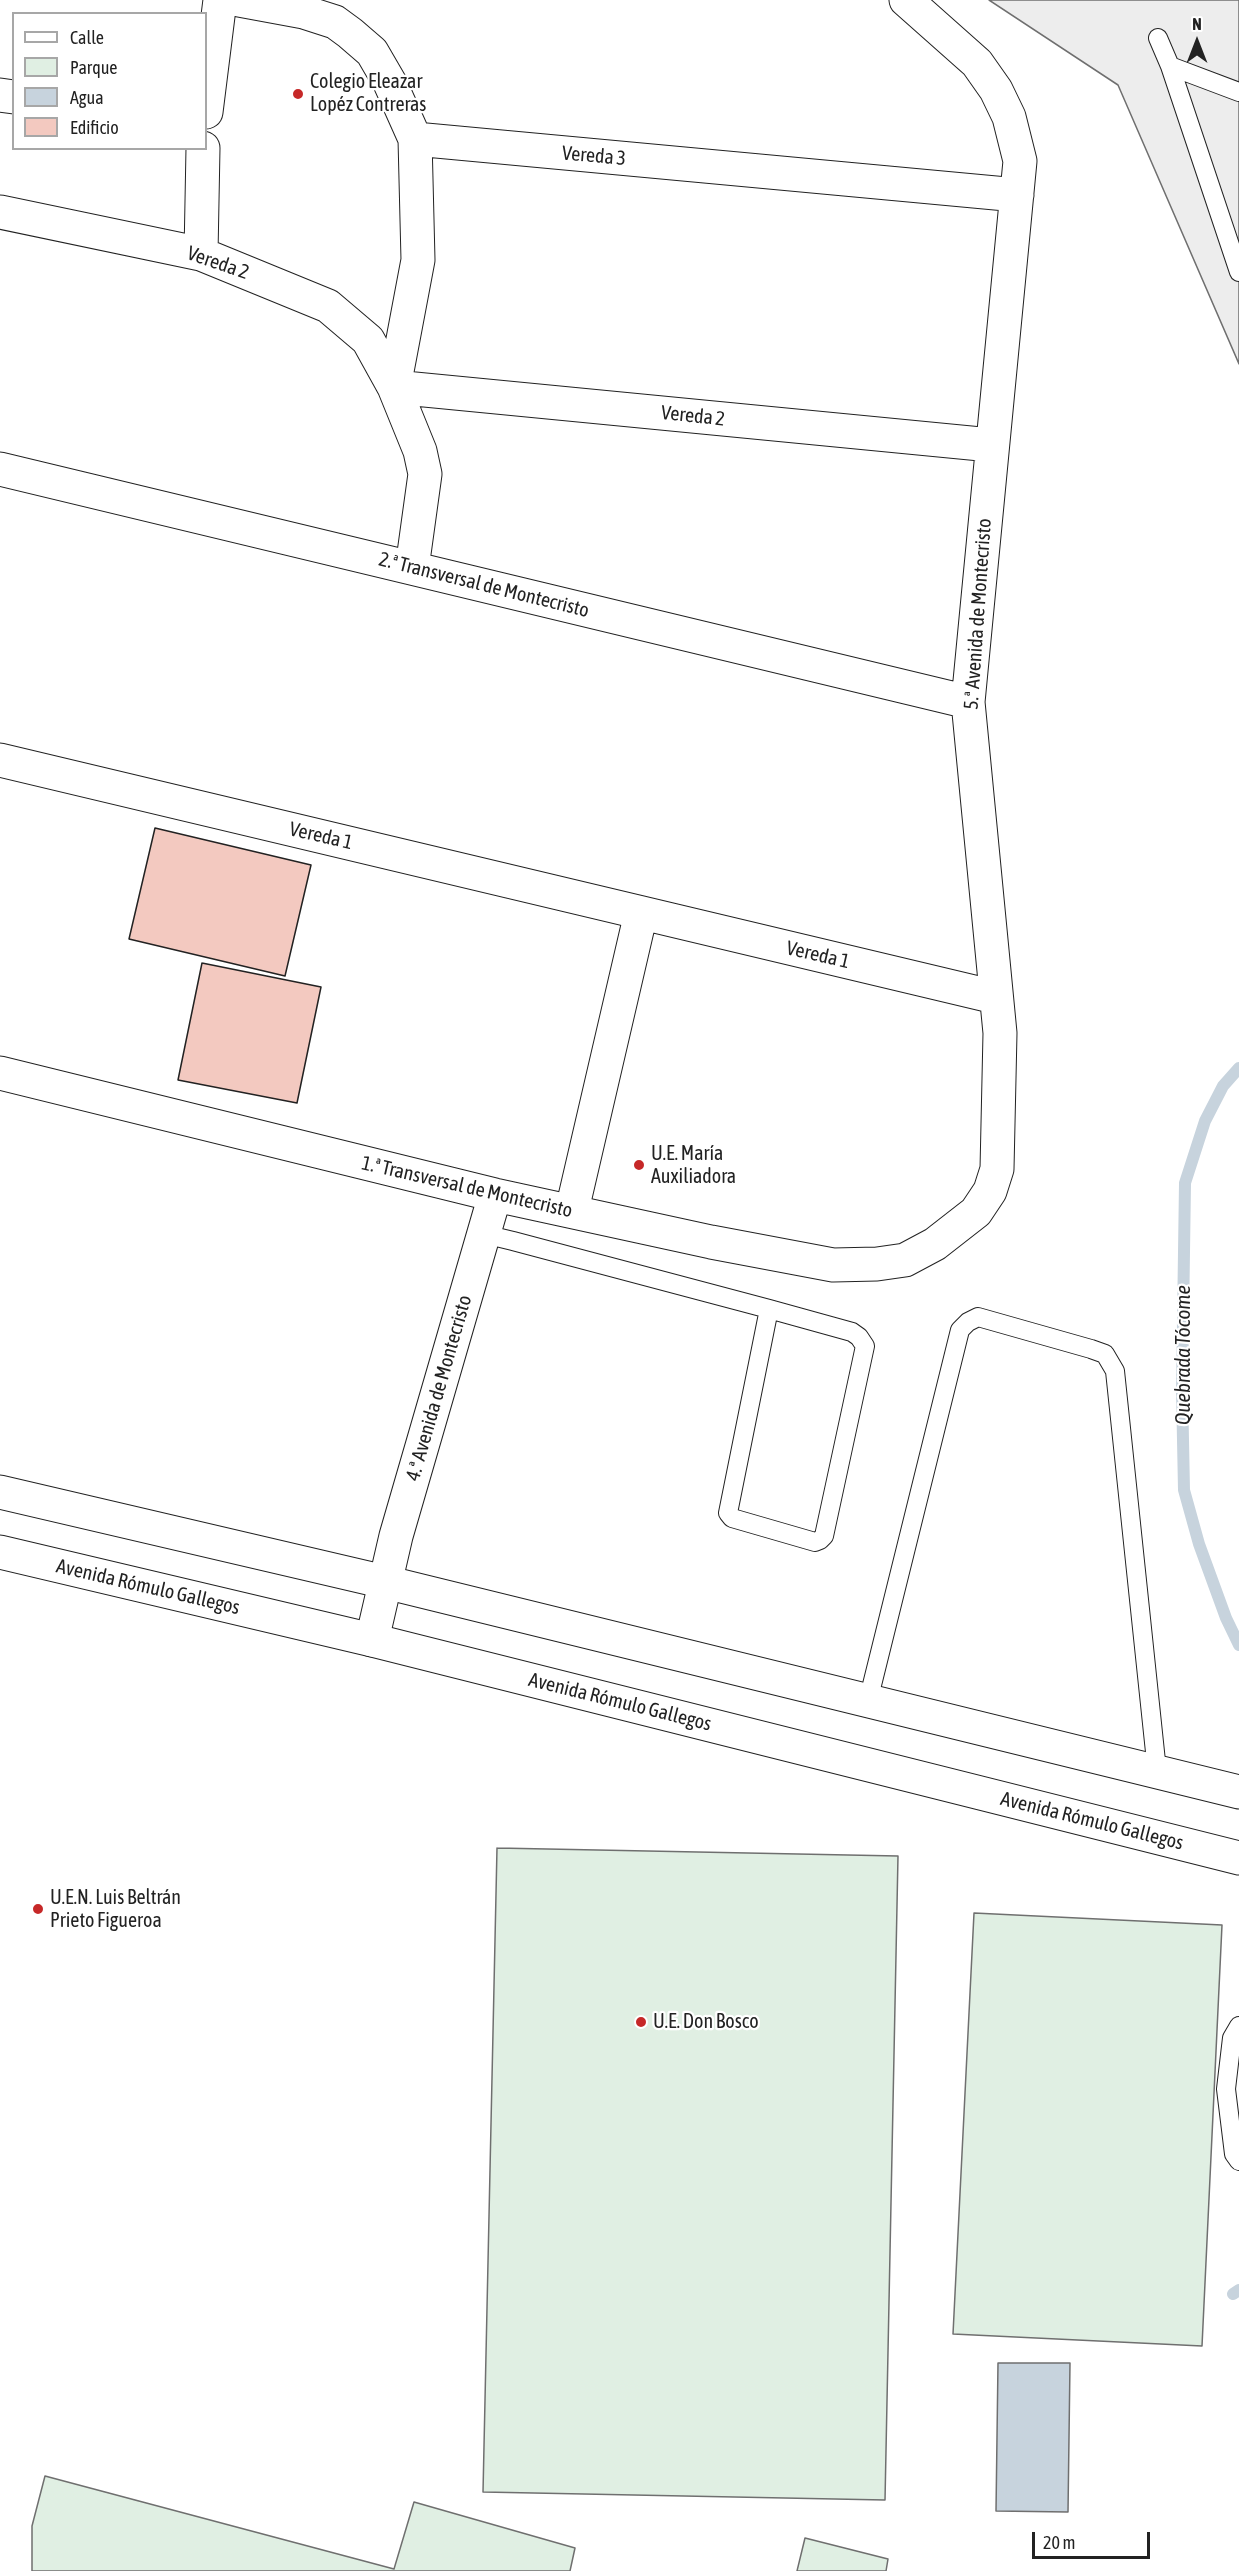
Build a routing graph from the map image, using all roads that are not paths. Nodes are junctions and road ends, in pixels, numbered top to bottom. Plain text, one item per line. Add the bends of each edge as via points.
1 (220, 0) edge
2 (239, 0) edge
3 (906, 0) edge
4 (1158, 38) dead end
5 (1170, 66) junction
6 (1239, 92) edge
7 (207, 104) edge
8 (415, 139) junction
9 (203, 150) edge
10 (1017, 195) junction
11 (0, 212) edge
12 (201, 254) junction
13 (1239, 272) edge
14 (394, 387) junction
15 (992, 445) junction
16 (0, 468) edge
17 (412, 568) junction
18 (968, 702) junction
19 (0, 760) edge
20 (641, 913) junction
21 (995, 997) junction
22 (0, 1073) edge
23 (495, 1195) junction
24 (572, 1210) junction
25 (484, 1234) junction
26 (935, 1245) joint
27 (769, 1309) junction
28 (0, 1492) edge
29 (0, 1552) edge
30 (385, 1582) junction
31 (372, 1640) junction
32 (868, 1701) junction
33 (1157, 1771) junction
34 (1239, 1792) edge
35 (1239, 1858) edge
36 (1239, 2026) edge
37 (1239, 2161) edge

1 - 7 street
2 - 8 street via 304,12 335,22 350,33 372,52
3 - 10 street, 5.ª Avenida de Montecristo via 976,63 996,90 1009,117 1020,161
4 - 5 lane
5 - 6 lane
5 - 13 lane
8 - 10 street, Vereda 3
8 - 14 street via 418,260
9 - 12 street
10 - 15 street, 5.ª Avenida de Montecristo
11 - 12 street, Vereda 2
12 - 14 street, Vereda 2 via 328,306 368,340
14 - 15 street, Vereda 2
14 - 17 street, Vereda 2 via 420,451 425,474
15 - 18 street, 5.ª Avenida de Montecristo
16 - 17 street, 2.ª Transversal de Montecristo
17 - 18 street, 2.ª Transversal de Montecristo
18 - 21 street, 5.ª Avenida de Montecristo
19 - 20 street, Vereda 1
20 - 21 street, Vereda 1
20 - 24 street
21 - 26 street, 5.ª Avenida de Montecristo via 1000,1033 997,1169 990,1191 976,1212
22 - 23 street, 1.ª Transversal de Montecristo
23 - 24 street, 1.ª Transversal de Montecristo
23 - 25 street, 4.ª Avenida de Montecristo
24 - 26 street, 1.ª Transversal de Montecristo via 833,1265 905,1260
25 - 27 lane
25 - 30 street, 4.ª Avenida de Montecristo
27 - 27 lane via 852,1332 864,1346 824,1536 815,1542 732,1518 729,1513
28 - 30 street
29 - 31 street, Avenida Rómulo Gallegos
30 - 31 street, 4.ª Avenida de Montecristo
30 - 32 street
31 - 35 street, Avenida Rómulo Gallegos
32 - 33 street
32 - 33 lane via 960,1330 978,1317 1091,1348 1106,1354 1115,1371
33 - 34 street
36 - 37 lane via 1232,2038 1226,2089 1234,2154

